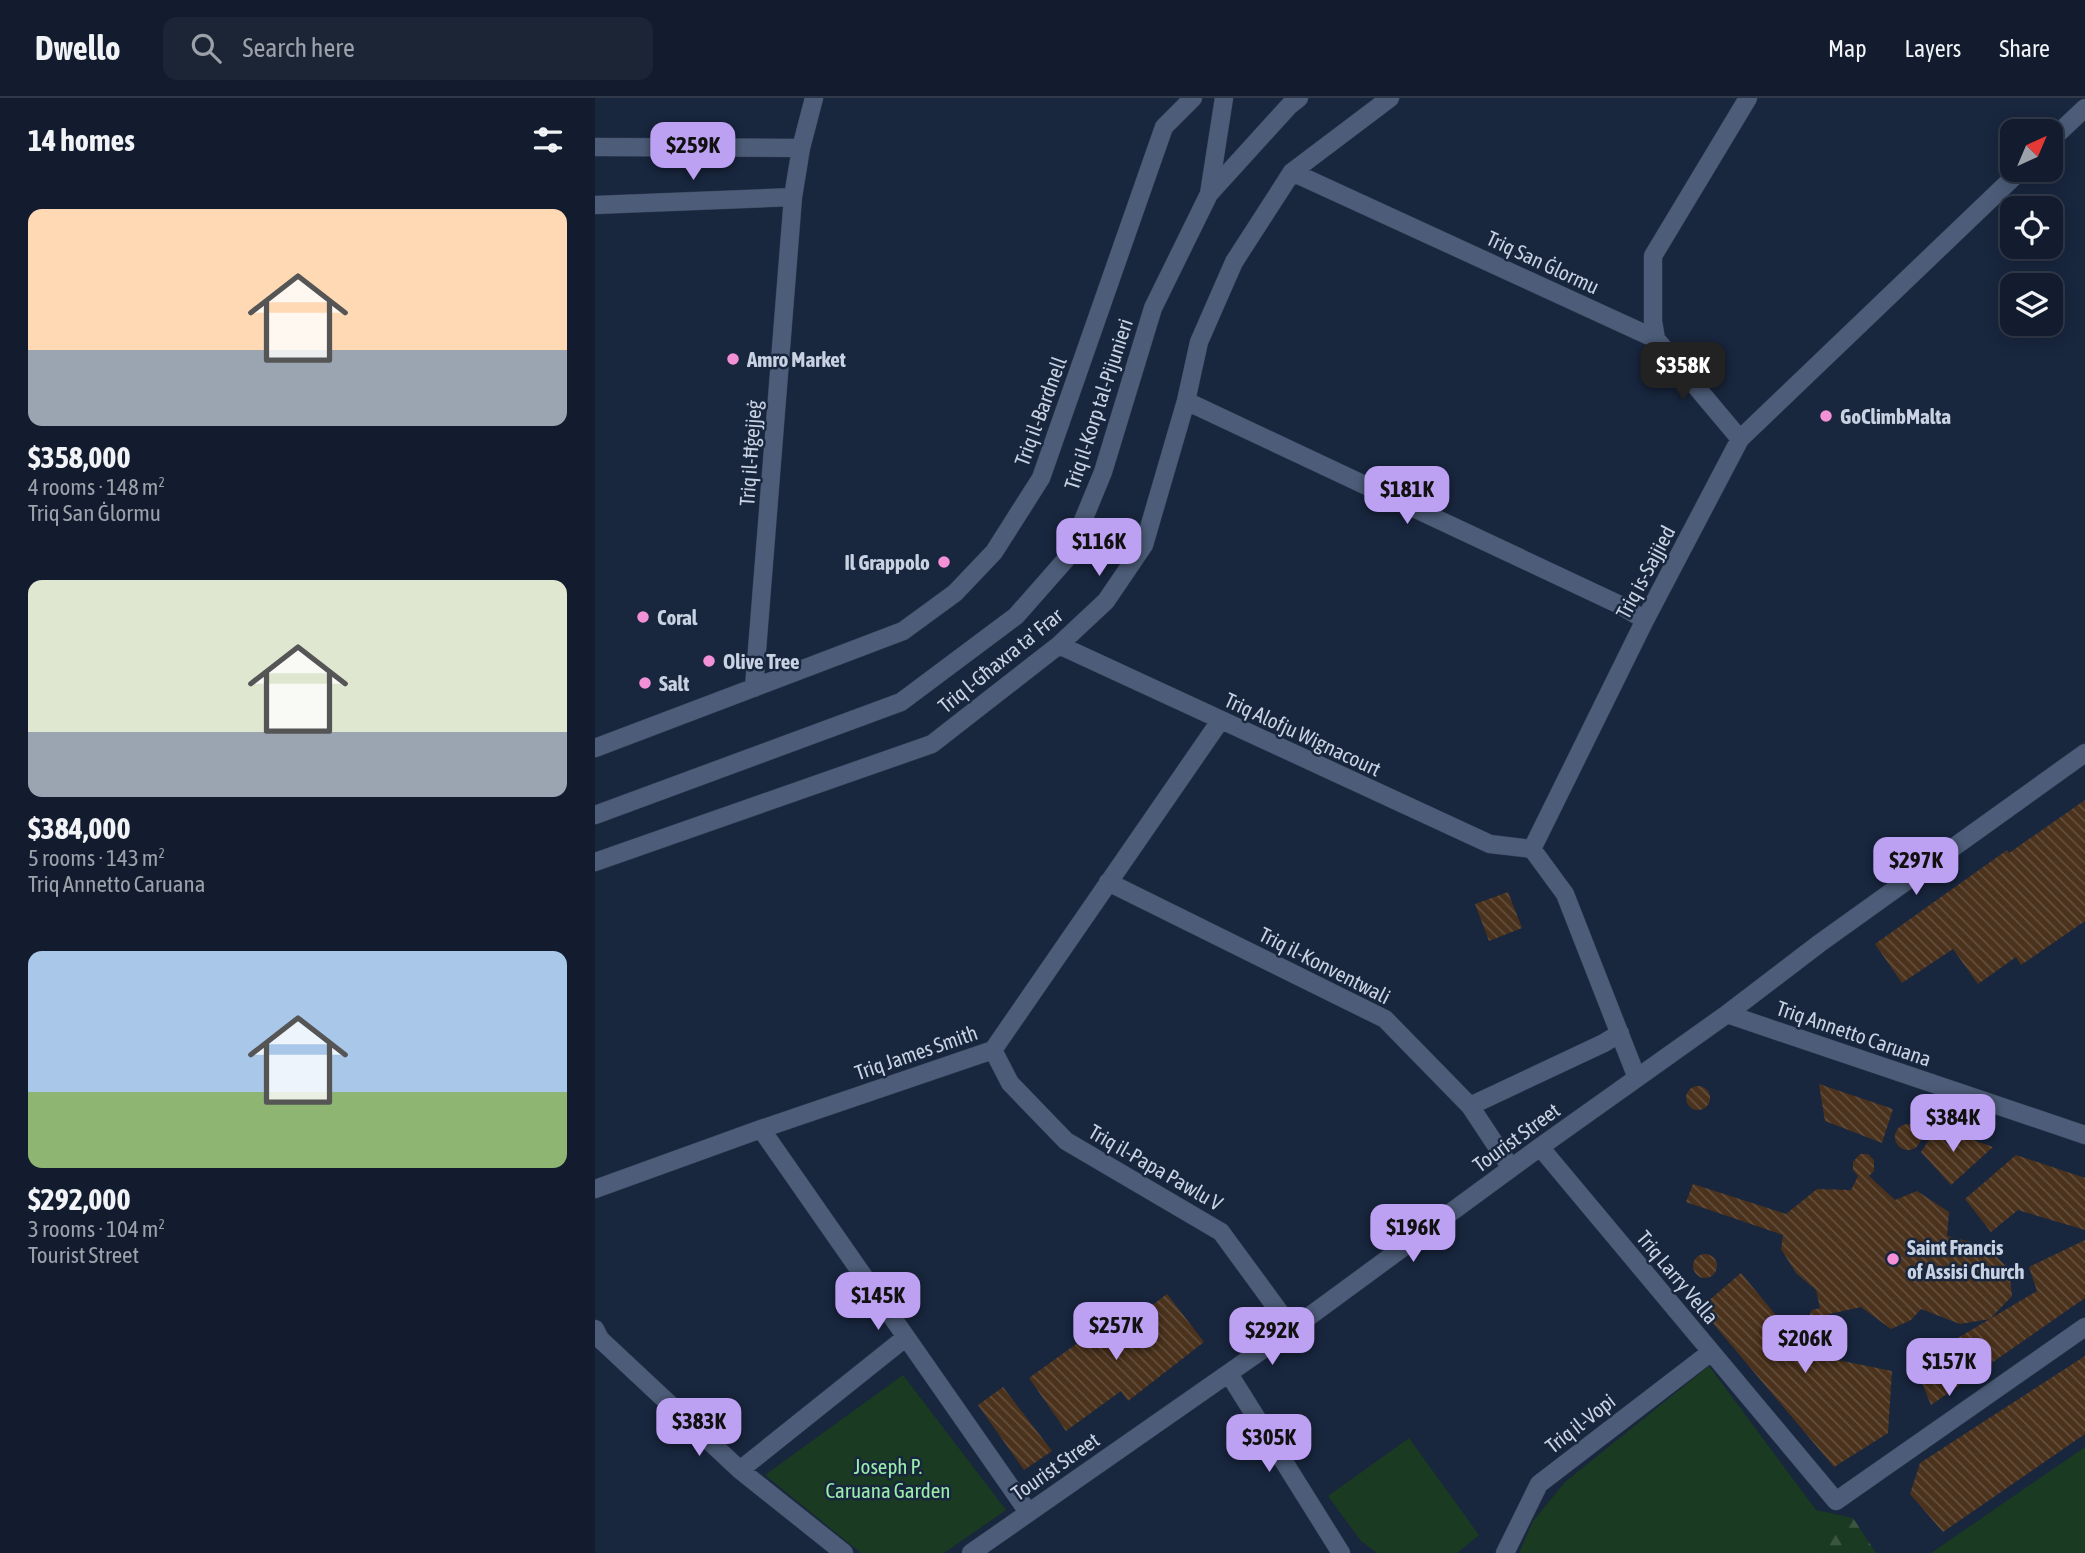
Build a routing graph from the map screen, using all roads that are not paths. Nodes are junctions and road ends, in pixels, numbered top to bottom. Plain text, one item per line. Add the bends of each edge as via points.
1 (814, 98) edge
2 (1193, 98) edge
3 (1224, 98) edge
4 (1390, 98) edge
5 (1748, 98) edge
6 (1289, 101) edge
7 (2085, 108) edge
8 (2063, 129) edge
9 (595, 147) edge
10 (801, 148) junction
11 (1292, 172) junction
12 (2008, 182) edge
13 (1209, 194) junction
14 (793, 197) junction
15 (595, 205) edge
16 (1656, 339) junction
17 (1186, 401) junction
18 (1740, 439) junction
19 (1644, 620) junction
20 (1059, 646) junction
21 (754, 688) junction
22 (1220, 721) junction
23 (595, 748) edge
24 (2085, 753) edge
25 (595, 815) edge
26 (1532, 849) junction
27 (595, 862) edge
28 (1108, 882) junction
29 (1727, 1014) junction
30 (1620, 1033) junction
31 (993, 1050) junction
32 (1637, 1078) junction
33 (1470, 1106) junction
34 (761, 1129) junction
35 (2085, 1135) edge
36 (1540, 1147) junction
37 (1511, 1168) junction
38 (595, 1189) edge
39 (2085, 1327) edge
40 (595, 1329) edge
41 (1292, 1329) junction
42 (905, 1338) junction
43 (1711, 1352) junction
44 (1229, 1374) junction
45 (740, 1470) junction
46 (1028, 1512) junction
47 (844, 1553) edge
48 (971, 1553) edge
49 (1341, 1553) edge
50 (1505, 1553) edge

1 - 10 street, Triq il-Ħġejjeġ
2 - 21 street, Triq il-Bardnell via 1164,127 1041,478 993,552 955,593 903,631
3 - 13 street
4 - 11 street, Triq l-Għaxra ta' Frar
5 - 16 street via 1653,256
6 - 13 street, Triq il-Korp tal-Pijunieri
7 - 8 street
9 - 10 street
10 - 14 street, Triq il-Ħġejjeġ
11 - 16 street, Triq San Ġlormu
11 - 17 street, Triq l-Għaxra ta' Frar via 1234,262 1199,342
12 - 18 street, Triq is-Sajjied
13 - 25 street, Triq il-Korp tal-Pijunieri via 1153,308 1103,472 1068,557 1016,616 901,702
14 - 15 street
14 - 21 street, Triq il-Ħġejjeġ
16 - 18 street, Triq San Ġlormu
17 - 19 street
17 - 20 street, Triq l-Għaxra ta' Frar via 1144,545 1107,601
18 - 19 street, Triq is-Sajjied
19 - 26 street, Triq is-Sajjied
20 - 22 street, Triq Alofju Wignacourt
20 - 27 street, Triq l-Għaxra ta' Frar via 932,744
21 - 23 street, Triq il-Bardnell
22 - 26 street, Triq Alofju Wignacourt via 1490,844
22 - 28 street, Triq James Smith
24 - 29 street, Tourist Street
26 - 30 street via 1565,894
28 - 31 street, Triq James Smith
28 - 33 street, Triq il-Konventwali via 1385,1019
29 - 32 street, Tourist Street
29 - 35 street, Triq Annetto Caruana
30 - 32 street
30 - 33 street, Tourist Street
31 - 34 street, Triq James Smith
31 - 41 street, Triq il-Papa Pawlu V via 1010,1083 1066,1141 1221,1232
32 - 36 street, Tourist Street
33 - 37 street, Triq il-Konventwali
34 - 38 street, Triq James Smith
34 - 42 street
36 - 37 street, Tourist Street
36 - 43 street, Triq Larry Vella
37 - 41 street, Tourist Street
39 - 43 street, Triq Larry Vella via 1836,1501
40 - 45 street via 600,1339
41 - 44 street, Tourist Street
42 - 45 street
42 - 46 street
43 - 50 street, Triq il-Vopi via 1539,1484
44 - 46 street, Tourist Street
44 - 49 street
45 - 47 street
46 - 48 street, Tourist Street

